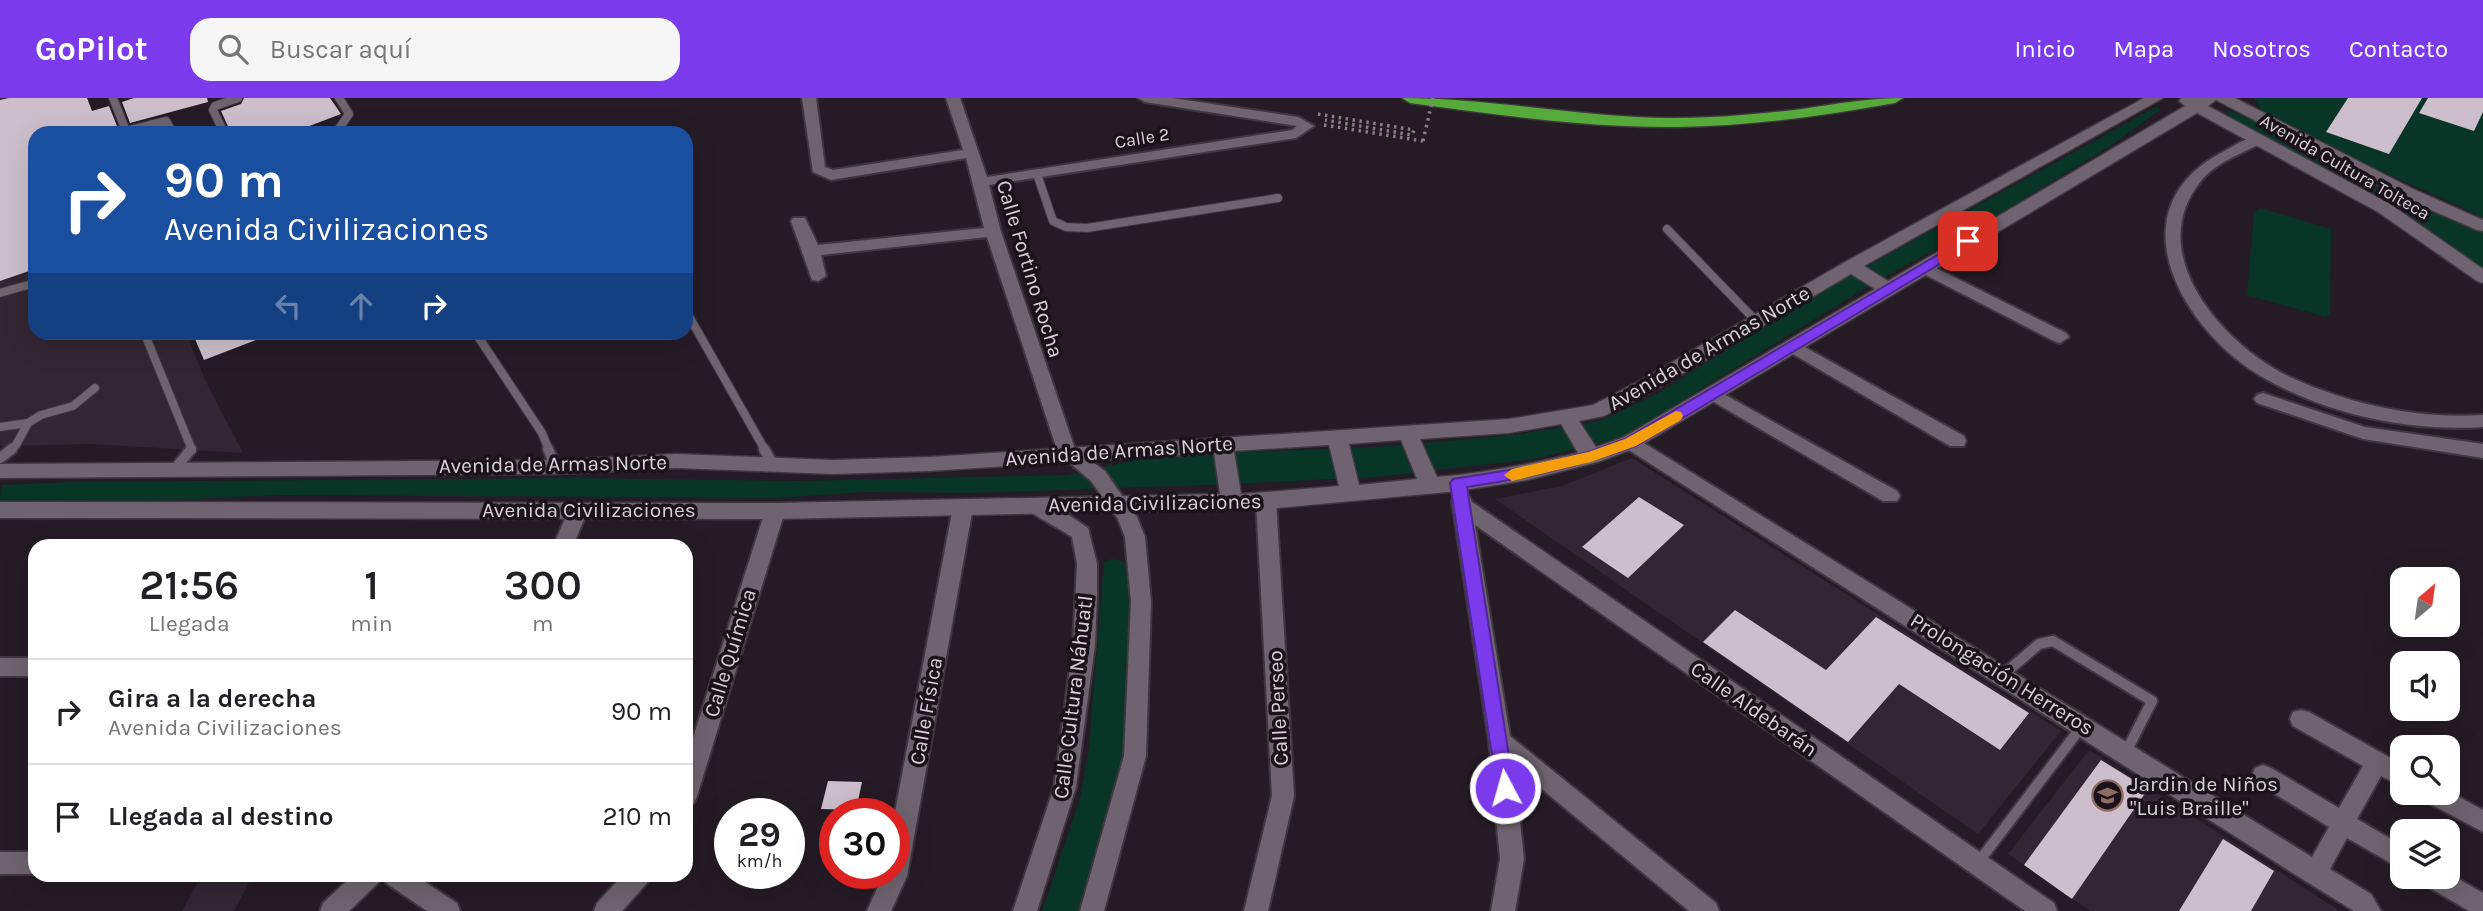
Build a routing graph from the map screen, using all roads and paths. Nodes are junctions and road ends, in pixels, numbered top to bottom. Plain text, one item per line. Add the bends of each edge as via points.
1 (113, 98) edge
2 (238, 98) edge
3 (339, 98) edge
4 (809, 98) edge
5 (953, 98) edge
6 (1145, 98) edge
7 (1409, 98) edge
8 (1433, 98) edge
9 (1895, 98) edge
10 (2154, 98) edge
11 (2223, 98) edge
12 (2196, 100) edge
13 (1308, 119) junction
14 (1324, 125) dead end
15 (124, 126) edge
16 (146, 126) edge
17 (169, 126) edge
18 (221, 126) edge
19 (341, 126) edge
20 (2259, 138) junction
21 (972, 153) junction
22 (1037, 174) junction
23 (981, 182) junction
24 (1278, 198) dead end
25 (799, 221) dead end
26 (2483, 226) edge
27 (1667, 229) dead end
28 (993, 232) junction
29 (812, 251) junction
30 (1851, 267) junction
31 (1923, 267) junction
32 (818, 276) dead end
33 (2483, 277) edge
34 (28, 285) edge
35 (1888, 288) junction
36 (0, 293) edge
37 (1757, 322) junction
38 (693, 323) edge
39 (2060, 337) dead end
40 (147, 340) edge
41 (480, 340) edge
42 (1792, 345) junction
43 (94, 388) dead end
44 (1713, 394) junction
45 (2263, 399) dead end
46 (1566, 416) junction
47 (2483, 421) edge
48 (28, 423) junction
49 (0, 427) edge
50 (1408, 434) junction
51 (1337, 438) junction
52 (1957, 440) dead end
53 (1631, 442) junction
54 (1223, 444) junction
55 (2483, 451) edge
56 (1067, 453) junction
57 (1591, 457) junction
58 (0, 458) edge
59 (772, 463) junction
60 (556, 467) junction
61 (175, 469) junction
62 (0, 471) edge
63 (1458, 483) junction
64 (1430, 486) junction
65 (1351, 493) junction
66 (1890, 496) dead end
67 (1266, 501) junction
68 (1116, 502) junction
69 (1232, 502) junction
70 (1034, 506) junction
71 (1463, 506) junction
72 (963, 507) junction
73 (0, 510) edge
74 (578, 510) junction
75 (775, 511) junction
76 (566, 539) edge
77 (0, 667) edge
78 (28, 667) edge
79 (2003, 675) junction
80 (2301, 719) dead end
81 (2083, 725) junction
82 (1500, 741) junction
83 (2126, 752) junction
84 (2377, 762) junction
85 (2390, 770) edge
86 (693, 774) edge
87 (2263, 775) dead end
88 (2453, 805) edge
89 (2483, 822) edge
90 (2341, 824) junction
91 (2390, 852) edge
92 (0, 863) edge
93 (28, 863) edge
94 (1976, 864) junction
95 (2315, 874) junction
96 (362, 882) edge
97 (404, 882) edge
98 (633, 882) edge
99 (2454, 889) edge
100 (2483, 906) edge
101 (332, 911) edge
102 (448, 911) edge
103 (606, 911) edge
104 (879, 911) edge
105 (1025, 911) edge
106 (1093, 911) edge
107 (1256, 911) edge
108 (1503, 911) edge
109 (1707, 911) edge
110 (2045, 911) edge
111 (2369, 911) edge

1 - 15 lane
2 - 18 lane via 215,106
3 - 19 lane via 349,114
4 - 21 street via 818,169 831,175
5 - 21 street, Calle Fortino Rocha
6 - 13 street
7 - 9 highway via 1530,114 1646,122 1707,122
8 - 14 path, bridge via 1423,141
10 - 30 main road, Avenida de Armas Norte
11 - 26 main road, Avenida Cultura Tolteca via 2405,192
12 - 20 main road, Avenida Cultura Tolteca
12 - 31 main road, Avenida Civilizaciones
13 - 13 path via 1412,135 1414,130
13 - 22 street, Calle 2 via 1296,134
16 - 17 lane via 166,121
20 - 33 main road, Avenida Cultura Tolteca via 2385,208
20 - 47 street via 2196,177 2176,213 2175,265 2189,295 2218,334 2268,373 2346,405 2436,423
21 - 23 street, Calle Fortino Rocha
22 - 23 street, Calle 2
22 - 24 lane via 1053,221 1066,227 1087,228
23 - 28 street, Calle Fortino Rocha
25 - 29 street
27 - 37 lane
28 - 29 street
28 - 56 street, Calle Fortino Rocha
29 - 32 street
30 - 35 main road
30 - 37 main road, Avenida de Armas Norte
31 - 35 main road, Avenida Civilizaciones
31 - 39 street
34 - 36 lane
35 - 42 main road, Avenida Civilizaciones
37 - 46 main road, Avenida de Armas Norte via 1597,411
38 - 59 lane
40 - 61 lane via 192,450
41 - 60 lane via 542,433
42 - 44 main road, Avenida Civilizaciones
42 - 52 street
43 - 48 lane via 74,406
44 - 53 main road, Avenida Civilizaciones
44 - 66 street
45 - 55 street via 2363,433
46 - 50 main road, Avenida de Armas Norte
46 - 57 main road
48 - 49 lane
48 - 58 lane via 16,445
50 - 51 main road, Avenida de Armas Norte
50 - 64 main road
51 - 54 main road, Avenida de Armas Norte
51 - 65 main road
53 - 57 main road, Avenida Civilizaciones
53 - 79 street, Prolongación Herreros
54 - 56 main road, Avenida de Armas Norte
54 - 69 main road
56 - 59 main road, Avenida de Armas Norte via 929,464 833,467
56 - 68 street via 1098,476
57 - 63 main road, Avenida Civilizaciones
59 - 60 main road, Avenida de Armas Norte via 676,461
60 - 61 main road, Avenida de Armas Norte
61 - 62 main road, Avenida de Armas Norte
63 - 64 main road, Avenida Civilizaciones
63 - 71 street
64 - 65 main road, Avenida Civilizaciones
65 - 67 main road, Avenida Civilizaciones
67 - 69 main road, Avenida Civilizaciones
67 - 107 street, Calle Perseo via 1283,796
68 - 69 main road, Avenida Civilizaciones
68 - 70 main road, Avenida Civilizaciones
68 - 106 street via 1135,537 1141,601 1135,756
70 - 72 main road, Avenida Civilizaciones
70 - 105 street, Calle Cultura Náhuatl via 1081,533 1087,595 1065,787
71 - 82 street
71 - 94 street, Calle Aldebarán
72 - 75 main road, Avenida Civilizaciones
72 - 104 street, Calle Física via 897,867
73 - 74 main road, Avenida Civilizaciones
74 - 75 main road, Avenida Civilizaciones
74 - 76 street
75 - 86 street, Calle Química
77 - 78 street
79 - 81 street, Prolongación Herreros
79 - 83 lane via 2039,644 2053,641 2152,701
80 - 84 street
81 - 83 street, Prolongación Herreros
81 - 94 lane
82 - 108 street via 1512,859
82 - 109 street
83 - 95 street, Prolongación Herreros
84 - 85 street
84 - 90 street
87 - 90 street
88 - 89 street
90 - 91 street
90 - 95 street
92 - 93 street
94 - 110 street, Calle Aldebarán
95 - 111 street, Prolongación Herreros
96 - 101 street
97 - 102 street
98 - 103 street
99 - 100 street

